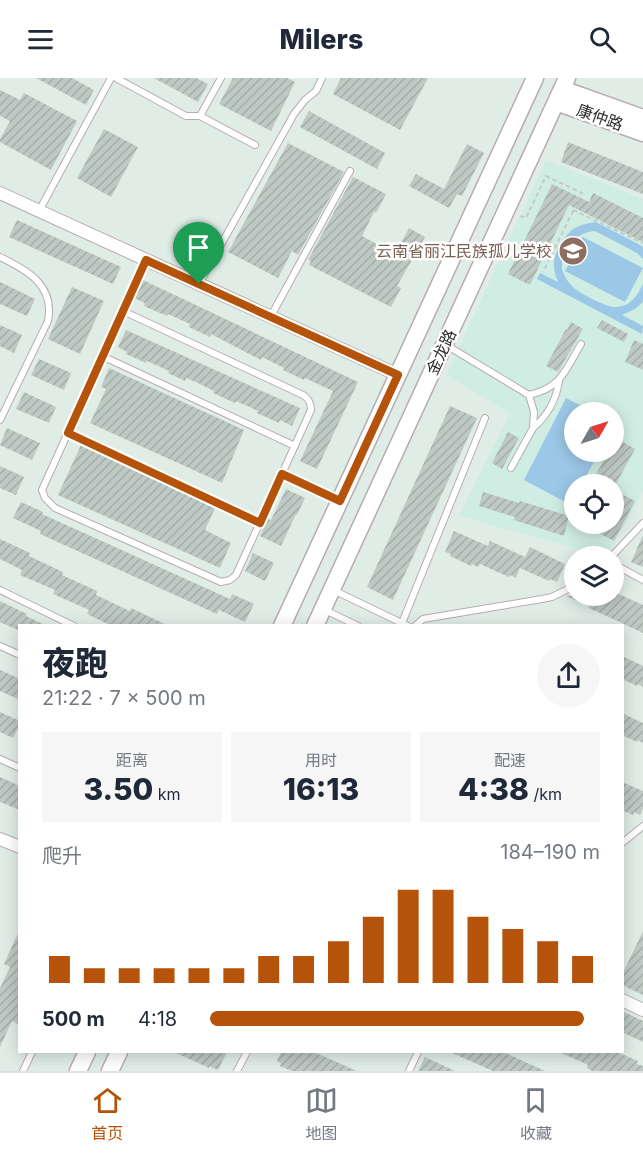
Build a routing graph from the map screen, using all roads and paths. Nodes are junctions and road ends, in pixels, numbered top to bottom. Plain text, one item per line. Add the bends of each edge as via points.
1 (111, 78) edge
2 (116, 78) edge
3 (221, 78) edge
4 (322, 78) edge
5 (535, 78) edge
6 (562, 90) edge
7 (200, 116) junction
8 (643, 118) edge
9 (643, 133) edge
10 (255, 145) dead end
11 (350, 171) dead end
12 (0, 193) edge
13 (507, 209) junction
14 (573, 210) junction
15 (39, 211) junction
16 (643, 243) edge
17 (0, 257) edge
18 (146, 260) junction
19 (543, 272) dead end
20 (199, 284) junction
21 (123, 311) junction
22 (271, 317) junction
23 (445, 344) junction
24 (581, 345) dead end
25 (102, 356) junction
26 (398, 375) junction
27 (559, 381) junction
28 (528, 395) junction
29 (3, 406) edge
30 (485, 418) dead end
31 (0, 420) edge
32 (533, 428) junction
33 (68, 433) junction
34 (295, 446) junction
35 (511, 468) dead end
36 (282, 474) junction
37 (340, 501) junction
38 (260, 523) junction
39 (643, 523) edge
40 (621, 546) edge
41 (624, 570) edge
42 (643, 580) edge
43 (0, 590) edge
44 (332, 590) junction
45 (564, 591) edge
46 (323, 609) junction
47 (70, 624) edge
48 (283, 624) edge
49 (316, 624) edge
50 (354, 624) edge
51 (405, 624) edge
52 (417, 624) edge
53 (0, 646) edge
54 (18, 654) edge
55 (0, 759) edge
56 (18, 767) edge
57 (643, 826) edge
58 (0, 839) edge
59 (624, 841) edge
60 (18, 847) edge
61 (624, 1001) edge
62 (643, 1010) edge
63 (32, 1053) edge
64 (87, 1053) edge
65 (119, 1053) edge
66 (246, 1053) edge
67 (418, 1053) edge
68 (23, 1071) edge
69 (78, 1071) edge
70 (110, 1071) edge
71 (237, 1071) edge
72 (409, 1071) edge

1 - 15 lane
2 - 7 lane via 186,116
3 - 7 lane
4 - 20 lane via 294,114
5 - 26 main road, 金龙路
6 - 8 main road, 康仲路
6 - 9 main road, 康仲路
6 - 13 main road, 金龙路
7 - 10 lane
11 - 22 lane
12 - 15 street
13 - 14 path via 526,218 546,176 582,193
13 - 23 main road, 金龙路
14 - 16 path
14 - 19 path
15 - 18 street
17 - 29 lane via 23,268 37,281 50,310 48,321
18 - 20 street
18 - 21 lane
20 - 22 street
21 - 25 lane
21 - 34 lane via 303,395 311,410
22 - 26 street
23 - 28 lane
23 - 44 main road, 金龙路
24 - 27 lane
25 - 33 lane
25 - 34 lane
26 - 37 main road, 金龙路
27 - 28 lane via 547,390
27 - 32 lane via 551,408
28 - 32 lane via 534,412
29 - 31 lane
30 - 51 lane
32 - 35 lane
33 - 38 lane
33 - 38 lane via 42,490 55,508 221,582 236,576
34 - 36 lane
36 - 37 lane
36 - 38 lane
37 - 48 main road, 金龙路
39 - 40 lane
41 - 42 lane
43 - 47 lane
44 - 46 main road, 金龙路
44 - 51 lane
45 - 52 lane via 552,597 423,619
46 - 49 main road, 金龙路
46 - 50 lane
53 - 54 lane
55 - 56 lane
57 - 59 lane
58 - 60 street
61 - 62 street
63 - 68 lane
64 - 69 main road
65 - 70 main road
66 - 71 lane
67 - 72 lane

